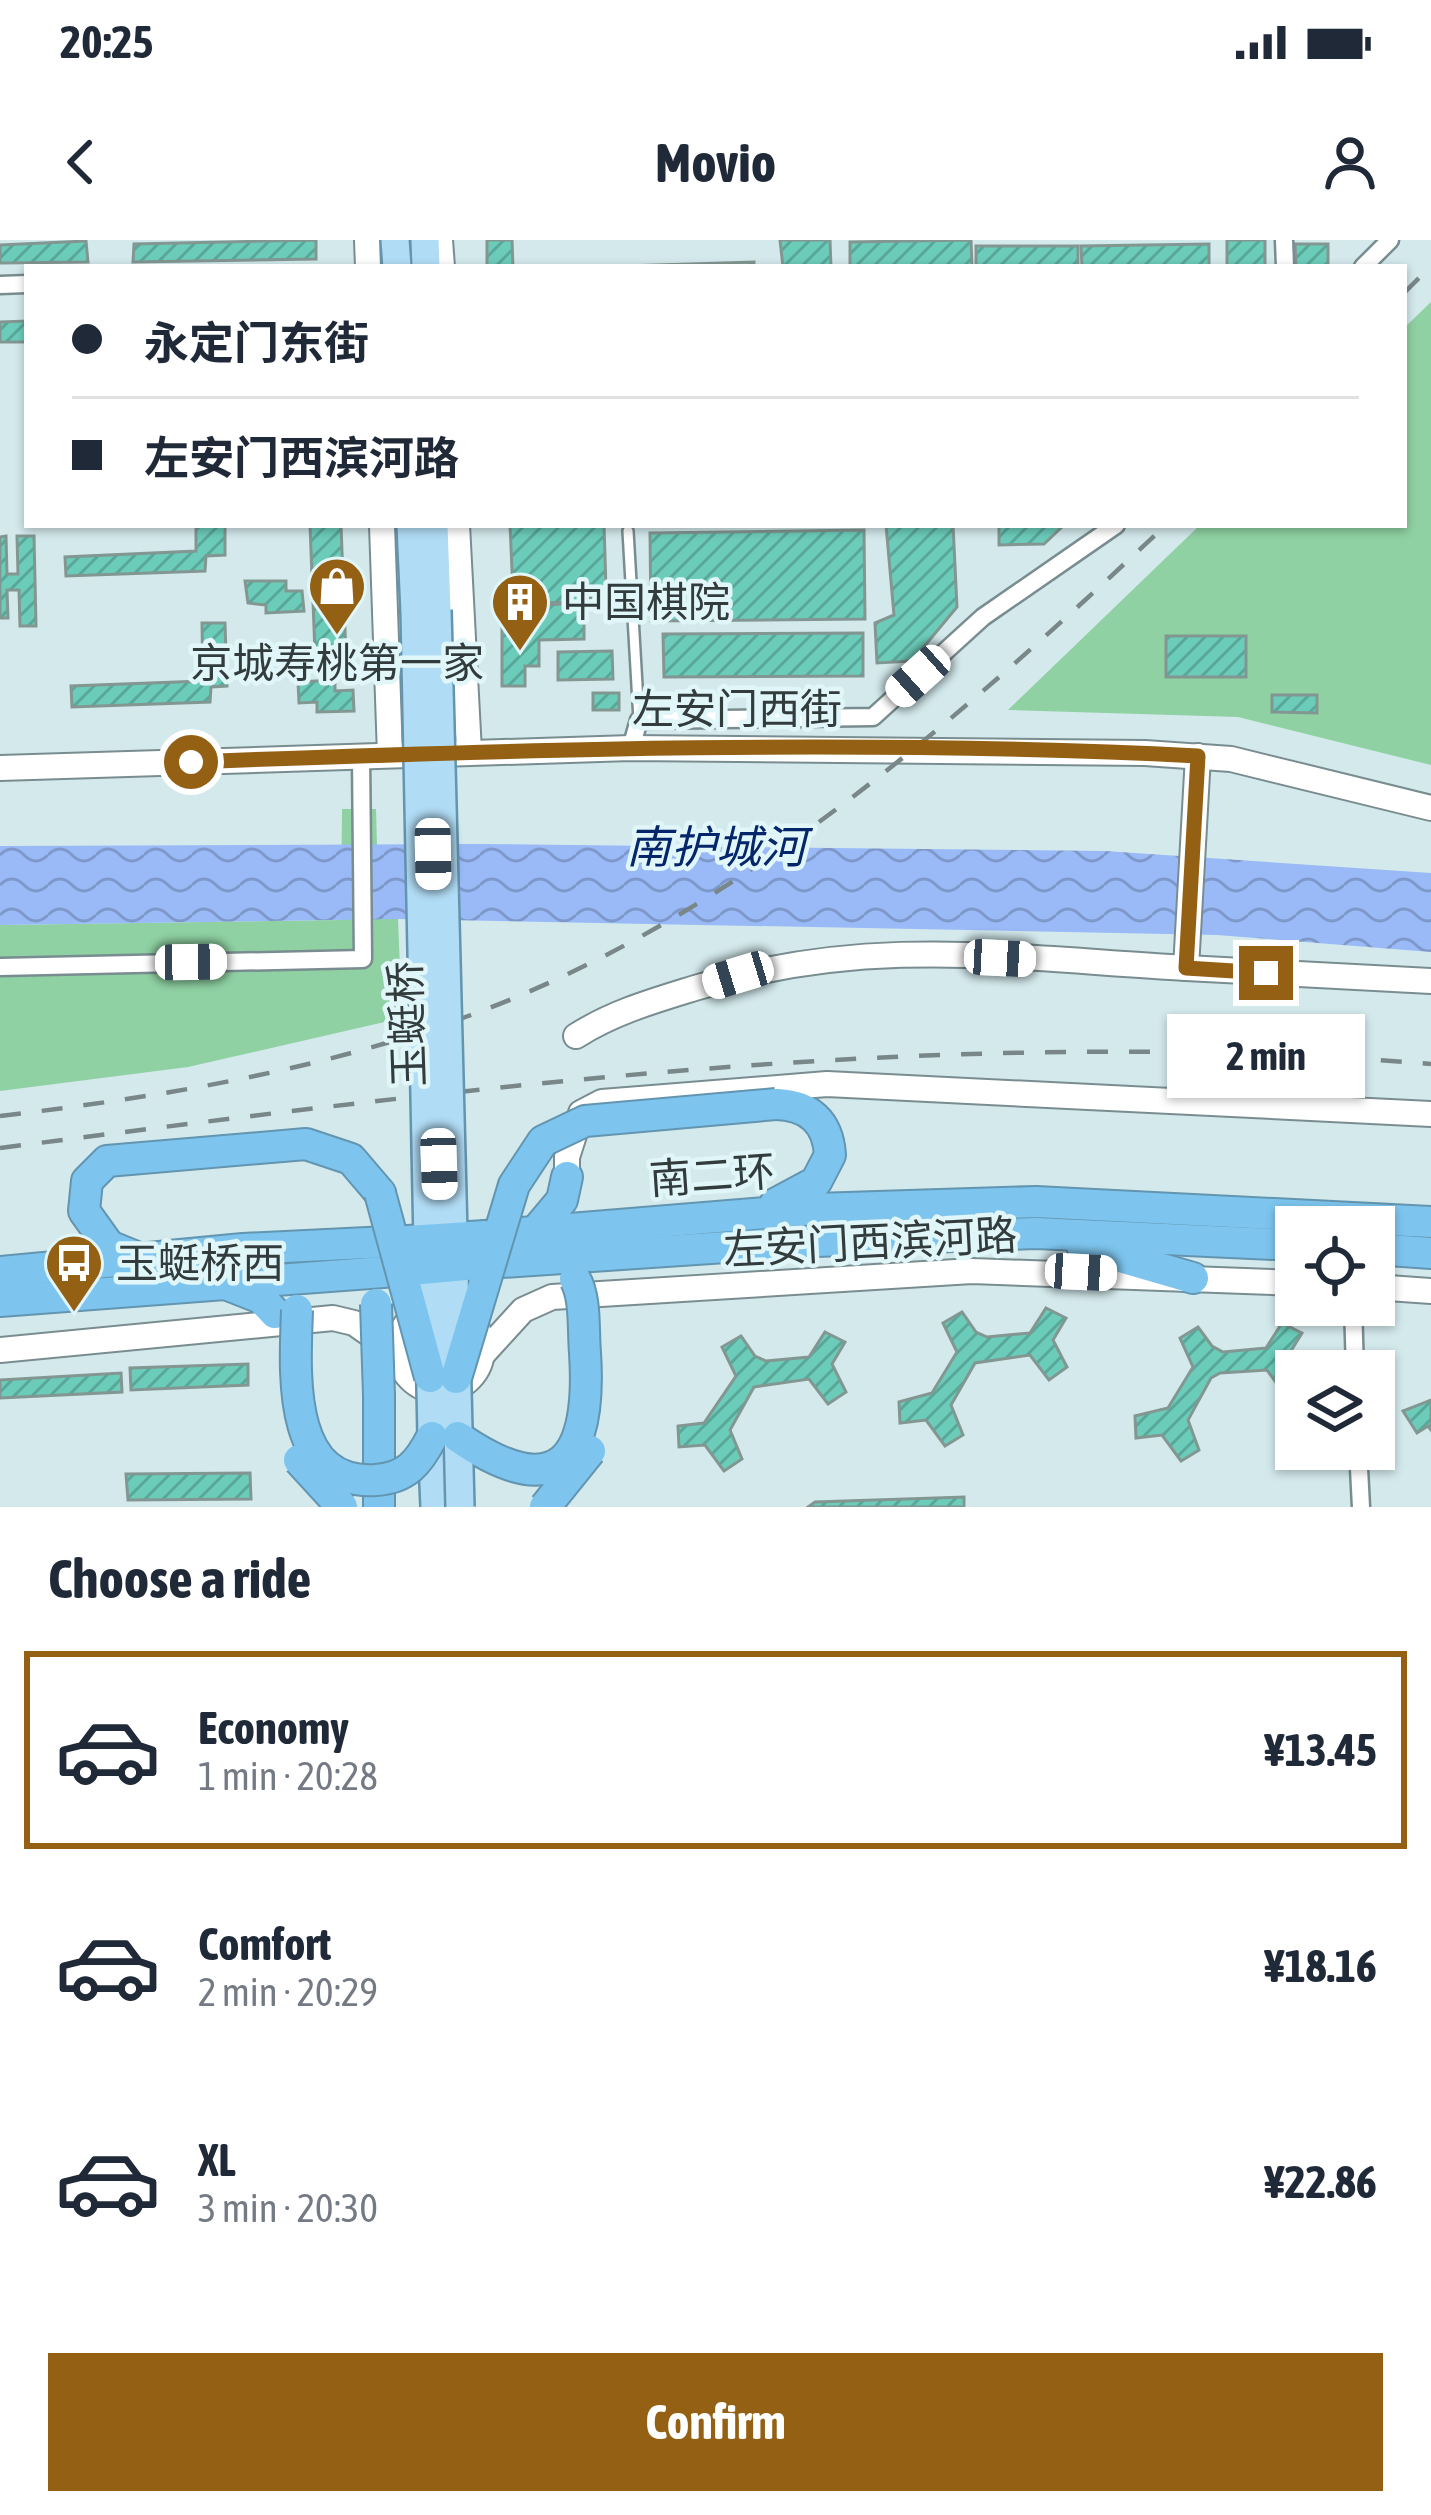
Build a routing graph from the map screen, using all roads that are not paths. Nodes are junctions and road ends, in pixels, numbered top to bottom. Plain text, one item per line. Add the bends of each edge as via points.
1 (1390, 240) edge
2 (1367, 264) edge
3 (382, 528) edge
4 (411, 528) edge
5 (434, 528) edge
6 (457, 528) edge
7 (1112, 528) edge
8 (628, 531) dead end
9 (426, 610) junction
10 (466, 692) junction
11 (387, 695) junction
12 (639, 721) junction
13 (631, 748) junction
14 (469, 752) junction
15 (430, 753) junction
16 (390, 755) junction
17 (361, 756) junction
18 (1198, 756) junction
19 (0, 768) edge
20 (1431, 808) edge
21 (1187, 957) junction
22 (0, 967) edge
23 (1431, 981) edge
24 (576, 1036) dead end
25 (1431, 1114) edge
26 (567, 1177) junction
27 (747, 1215) junction
28 (1431, 1222) edge
29 (606, 1225) junction
30 (1036, 1233) junction
31 (1275, 1244) edge
32 (542, 1245) junction
33 (1395, 1250) edge
34 (628, 1252) junction
35 (1431, 1253) edge
36 (141, 1259) junction
37 (381, 1266) junction
38 (0, 1272) edge
39 (589, 1278) junction
40 (1192, 1278) junction
41 (1275, 1282) edge
42 (216, 1283) junction
43 (1395, 1288) edge
44 (1431, 1291) edge
45 (0, 1301) edge
46 (442, 1303) junction
47 (286, 1312) junction
48 (365, 1314) junction
49 (0, 1351) edge
50 (397, 1353) junction
51 (482, 1355) junction
52 (444, 1387) junction
53 (445, 1437) junction
54 (1359, 1470) edge
55 (341, 1507) edge
56 (380, 1507) edge
57 (435, 1507) edge
58 (446, 1507) edge
59 (460, 1507) edge
60 (545, 1507) edge
61 (1361, 1507) edge

1 - 2 street
3 - 11 street
4 - 9 main road
5 - 9 main road
6 - 10 street
7 - 12 street via 983,617 874,717
8 - 12 lane
9 - 52 main road, 玉蜓桥, bridge
10 - 11 street
10 - 14 street
11 - 16 street
12 - 13 street
13 - 14 street, 左安门西街
13 - 18 street, 左安门西街
14 - 15 street, 左安门西街
15 - 16 street, 左安门西街
15 - 46 street
16 - 17 street, 左安门西街
17 - 19 street, 左安门西街
17 - 22 street via 363,959
18 - 20 street, 左安门西街
18 - 21 street
21 - 23 street
21 - 24 street via 843,955 627,1008
25 - 26 street via 827,1084 745,1088 619,1098 581,1113
26 - 29 highway
26 - 32 highway
27 - 28 highway, 南二环 via 1036,1202
27 - 29 highway, 南二环
27 - 52 highway, bridge via 803,1193 828,1164 820,1122 802,1108 585,1121 543,1141 514,1185
29 - 32 highway, 南二环
30 - 31 highway, 南二环
30 - 34 highway, 南二环
30 - 40 highway
32 - 34 highway, 南二环
32 - 37 highway, 南二环, bridge
32 - 39 highway
33 - 35 highway
34 - 39 highway
36 - 37 highway, 南二环
36 - 38 highway, 南二环
36 - 52 highway, bridge via 109,1246 84,1210 87,1181 107,1161 306,1144 351,1159 380,1192
37 - 42 highway, 南二环
37 - 47 highway via 316,1282
37 - 48 highway
39 - 53 highway, bridge via 588,1400 578,1446 548,1470 521,1474
39 - 60 highway, bridge via 597,1430 580,1468
40 - 41 street, 左安门西滨河路
40 - 51 street, 左安门西滨河路 via 972,1271 565,1296 524,1310
42 - 45 highway, 南二环
42 - 47 highway
43 - 44 street
46 - 50 street via 407,1322
46 - 51 street via 473,1322
47 - 53 highway, bridge via 301,1420 321,1463 356,1479 388,1479
47 - 55 highway, bridge via 290,1440 303,1468
48 - 49 street
48 - 50 street
48 - 56 highway, bridge via 379,1396
50 - 52 street via 408,1377
51 - 52 street via 469,1380
52 - 53 main road, 玉蜓桥, bridge
52 - 58 street
53 - 57 main road, 玉蜓桥
53 - 59 main road, 玉蜓桥, bridge
54 - 61 street

